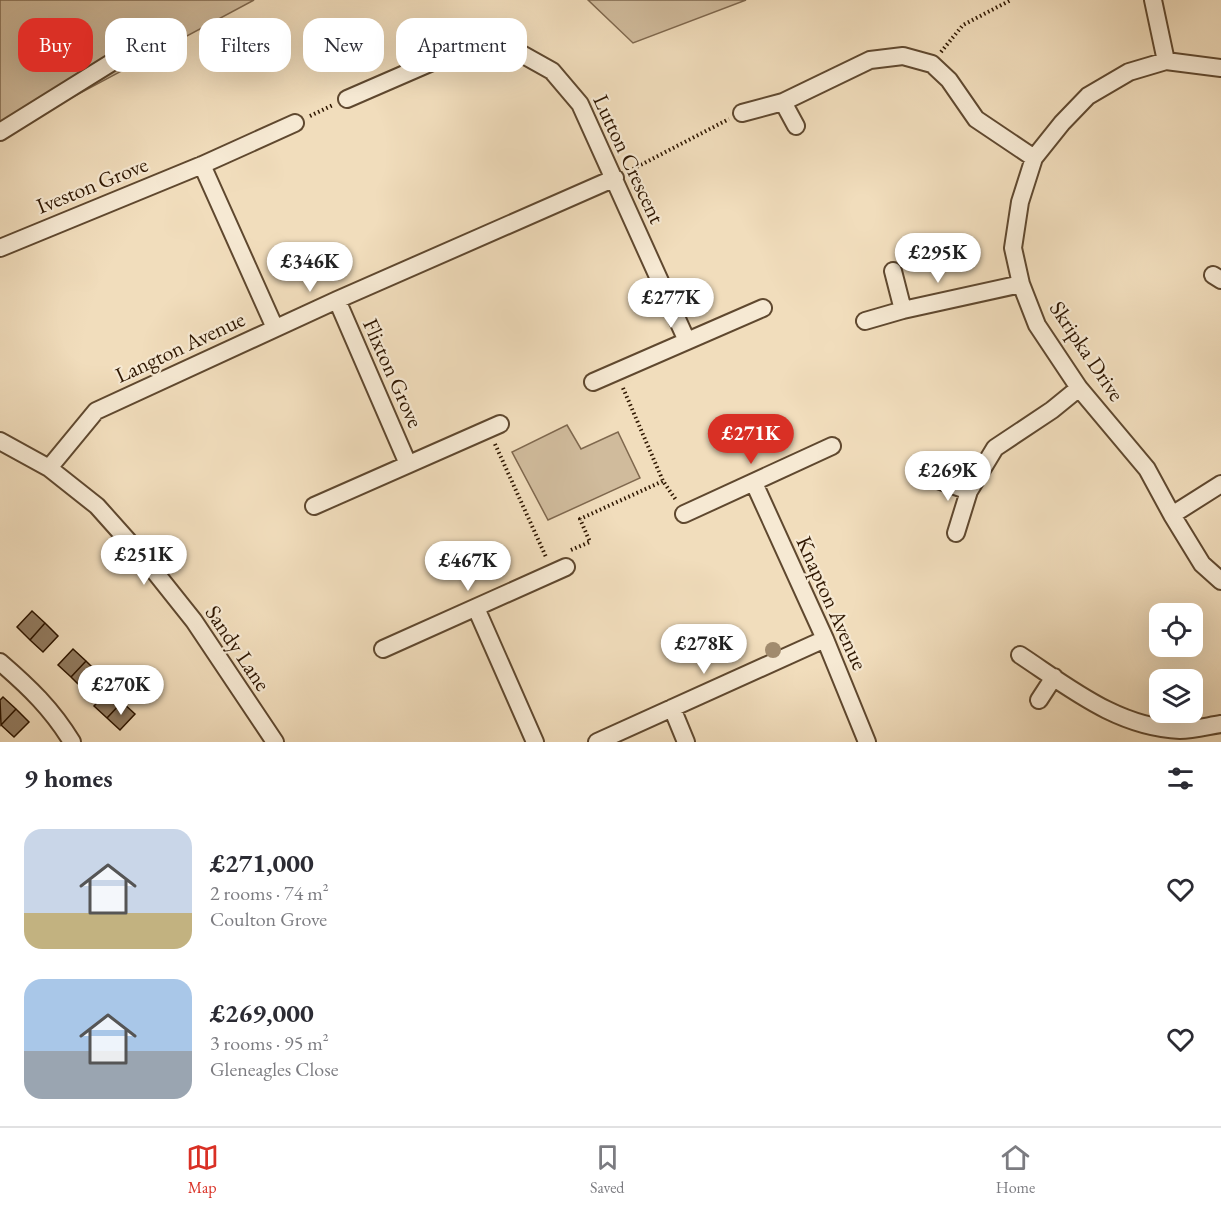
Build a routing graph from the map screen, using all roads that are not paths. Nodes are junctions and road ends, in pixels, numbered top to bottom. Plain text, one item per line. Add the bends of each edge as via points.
1 (1153, 0) edge
2 (1166, 61) junction
3 (105, 67) edge
4 (1221, 68) edge
5 (347, 99) road end
6 (783, 102) junction
7 (741, 113) road end
8 (295, 123) road end
9 (796, 126) dead end
10 (0, 132) edge
11 (1034, 158) junction
12 (202, 165) junction
13 (615, 178) junction
14 (0, 248) edge
15 (894, 271) dead end
16 (1021, 284) junction
17 (337, 300) junction
18 (763, 308) dead end
19 (903, 310) junction
20 (865, 321) dead end
21 (275, 328) junction
22 (687, 341) junction
23 (593, 382) dead end
24 (1079, 388) junction
25 (494, 427) road end
26 (0, 441) edge
27 (832, 446) dead end
28 (408, 464) junction
29 (49, 468) junction
30 (938, 480) dead end
31 (754, 483) junction
32 (1221, 484) edge
33 (969, 491) junction
34 (314, 506) dead end
35 (684, 513) road end
36 (1172, 515) junction
37 (956, 533) dead end
38 (560, 560) road end
39 (1221, 581) edge
40 (476, 608) junction
41 (825, 639) junction
42 (383, 649) dead end
43 (1020, 655) dead end
44 (0, 662) edge
45 (1054, 677) junction
46 (1039, 700) dead end
47 (672, 708) junction
48 (1221, 724) edge
49 (72, 742) edge
50 (275, 742) edge
51 (535, 742) edge
52 (597, 742) edge
53 (686, 742) edge
54 (867, 742) edge

1 - 2 street
2 - 4 street, Skripka Drive
2 - 11 street, Skripka Drive via 1129,72 1088,96
3 - 10 street
5 - 13 street, Lutton Crescent via 453,53 518,52 552,71 580,104
6 - 7 street
6 - 9 street
6 - 11 street via 870,60 903,56 932,64 949,80 976,118
8 - 12 street, Iveston Grove
11 - 16 street, Skripka Drive via 1020,202 1013,248
12 - 14 street, Iveston Grove
12 - 21 street
13 - 17 street, Langton Avenue
13 - 22 street, Lutton Crescent
15 - 19 street
16 - 19 street
16 - 24 street, Skripka Drive via 1037,325
17 - 21 street, Langton Avenue
17 - 28 street, Flixton Grove
18 - 22 street
19 - 20 street
21 - 29 street, Langton Avenue via 96,411
22 - 23 street
24 - 33 street via 995,448
24 - 36 street, Skripka Drive via 1147,469
25 - 28 street, Flixton Grove
26 - 29 street, Sandy Lane
27 - 31 street
28 - 34 street, Flixton Grove
29 - 50 street, Sandy Lane via 97,506 147,562 194,621
30 - 33 street
31 - 35 street
31 - 41 street, Knapton Avenue
32 - 36 street
33 - 37 street
36 - 39 street, Skripka Drive via 1202,564
38 - 40 street
40 - 42 street
40 - 51 street
41 - 47 street
41 - 54 street, Knapton Avenue
43 - 45 street
44 - 49 street via 36,694
45 - 46 street
45 - 48 street via 1103,710 1146,726 1182,730
47 - 52 street
47 - 53 street

